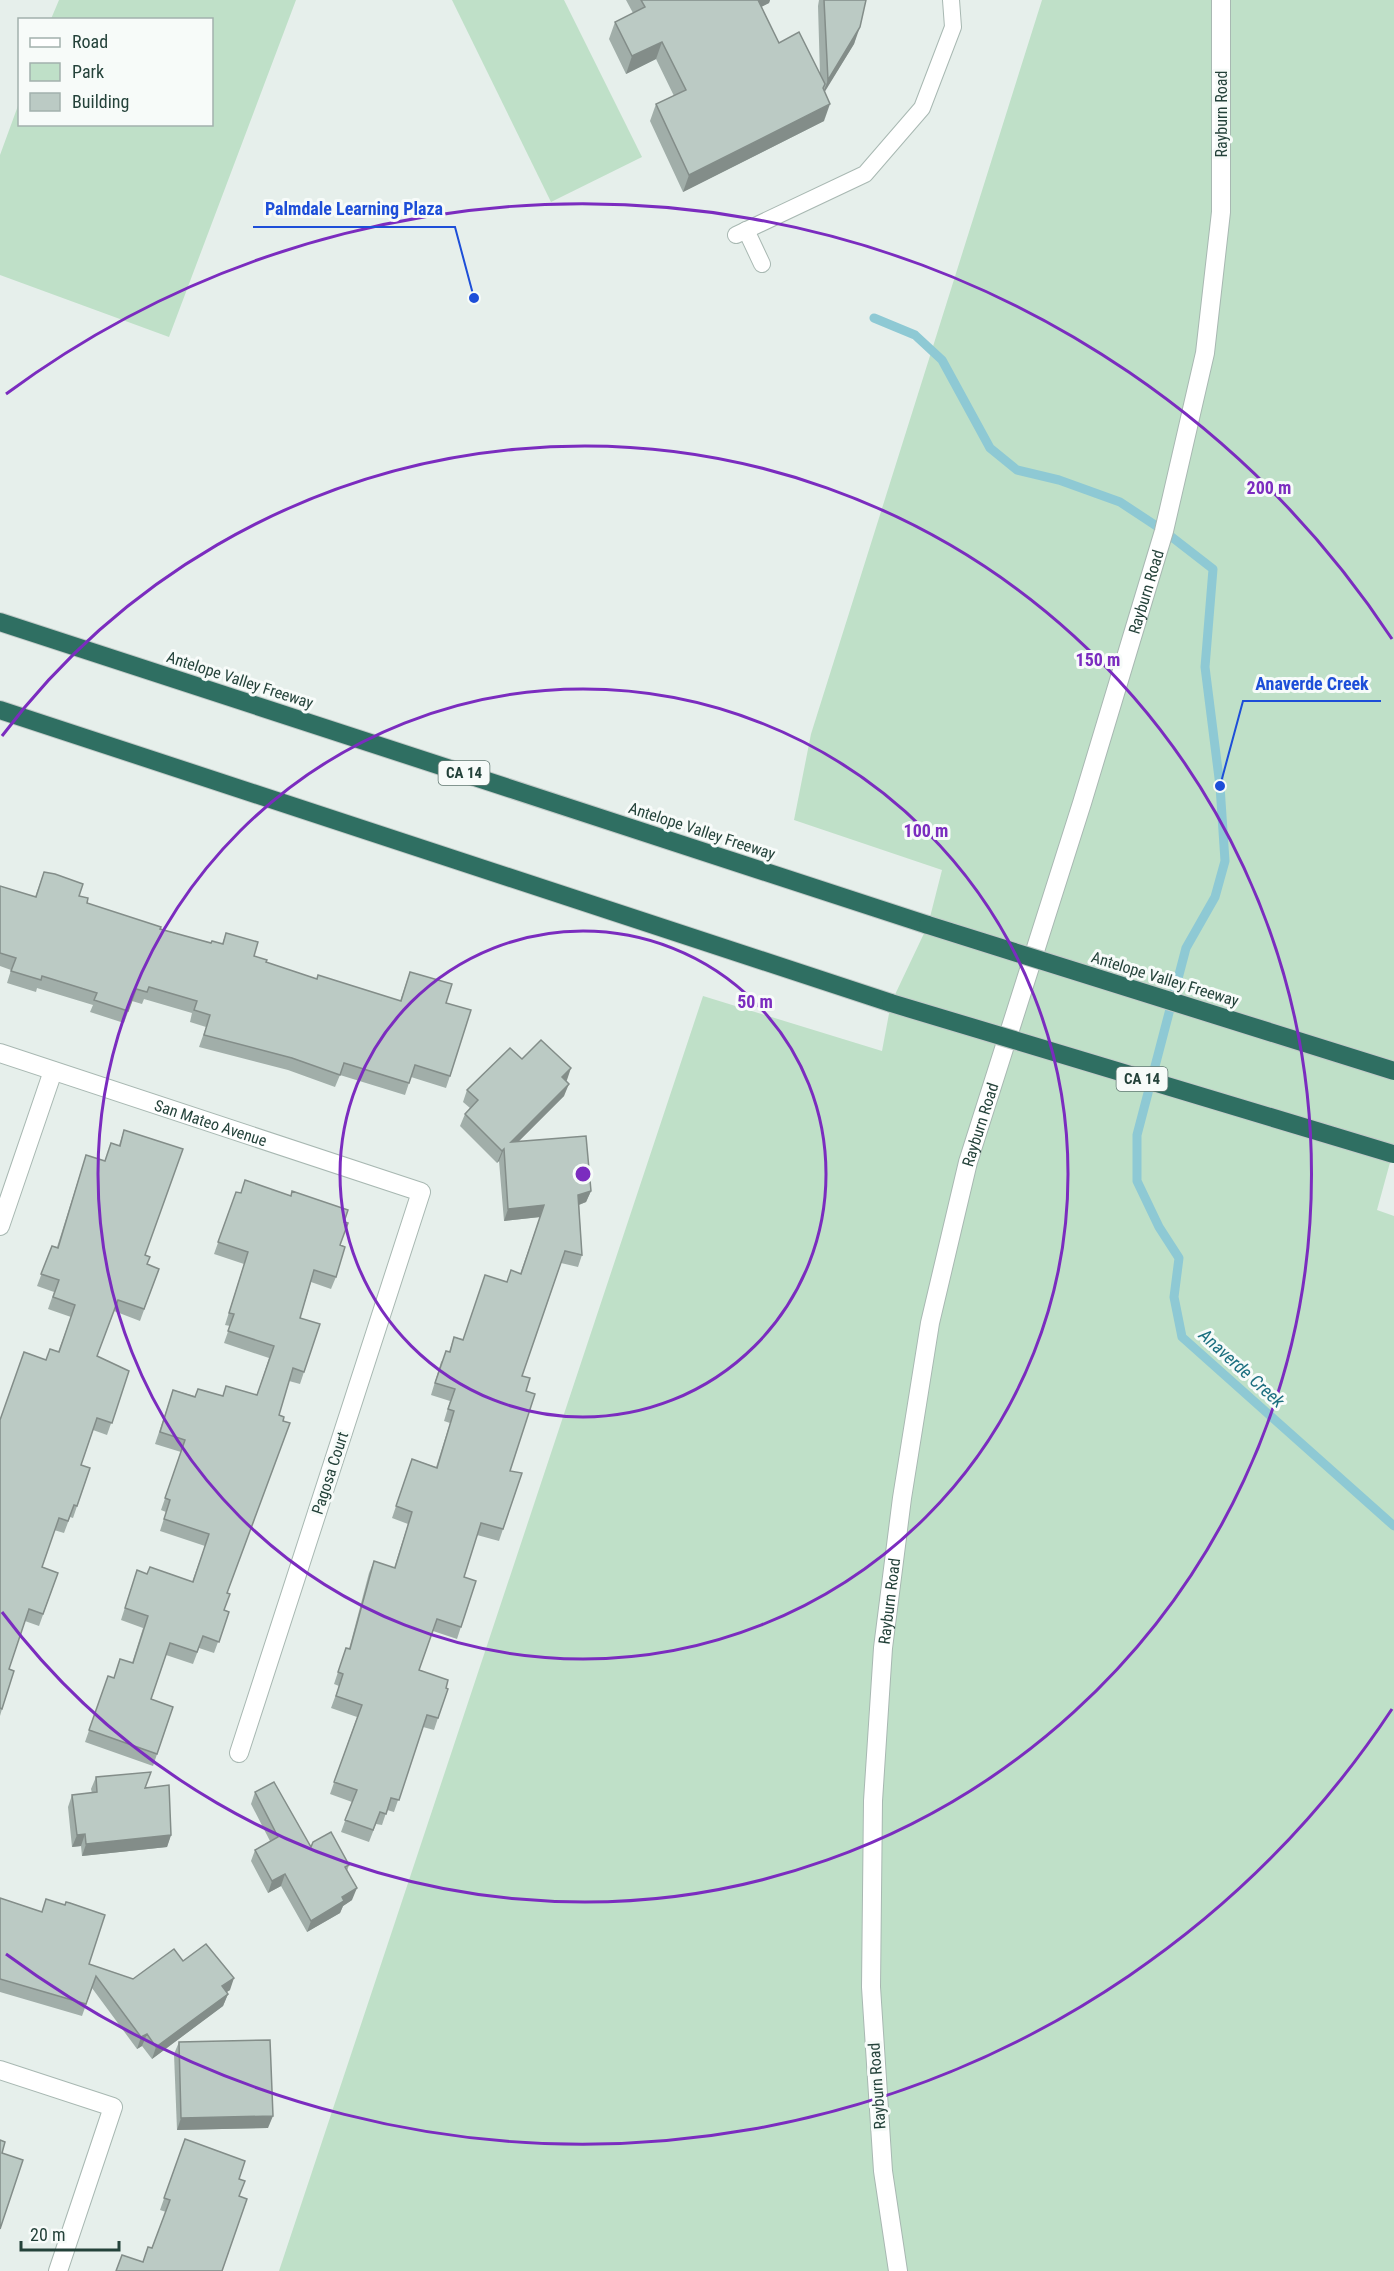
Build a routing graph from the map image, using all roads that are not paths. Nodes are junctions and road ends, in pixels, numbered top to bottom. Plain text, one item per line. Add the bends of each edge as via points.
1 (951, 0) edge
2 (1221, 0) edge
3 (762, 264) dead end
4 (0, 622) edge
5 (0, 710) edge
6 (0, 1053) edge
7 (53, 1071) junction
8 (1394, 1071) edge
9 (1393, 1154) edge
10 (421, 1192) joint
11 (0, 1226) edge
12 (238, 1753) dead end
13 (0, 2070) edge
14 (58, 2271) edge
15 (898, 2271) edge

1 - 3 lane via 953,27 922,108 865,174 741,233
2 - 15 street, Rayburn Road via 1221,212 1205,353 1164,531 968,1162 930,1323 902,1498 883,1648 873,1790 871,1987 883,2170
4 - 8 highway, Antelope Valley Freeway / CA 14, bridge via 928,925
5 - 9 highway, CA 14, bridge via 891,1003
6 - 7 street, San Mateo Avenue
7 - 10 street, San Mateo Avenue
7 - 11 street
10 - 12 street, Pagosa Court
13 - 14 street via 113,2107

